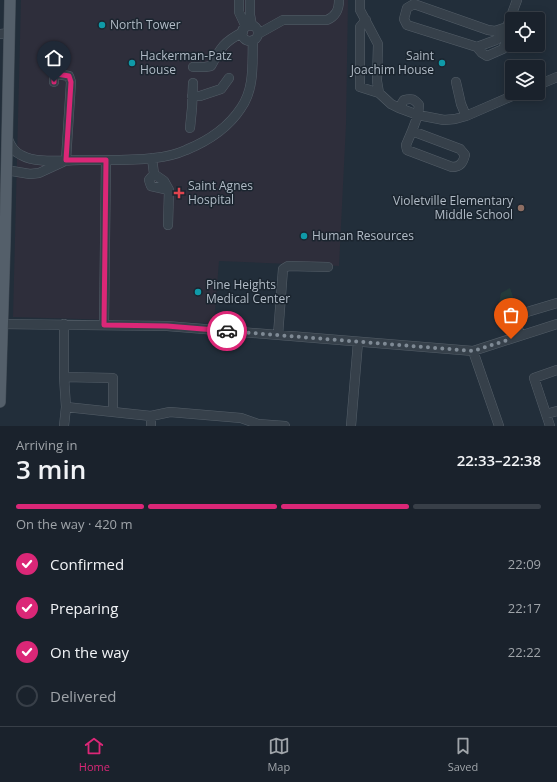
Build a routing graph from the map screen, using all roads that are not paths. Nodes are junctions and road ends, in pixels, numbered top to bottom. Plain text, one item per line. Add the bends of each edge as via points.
1 (10, 0) edge
2 (239, 0) edge
3 (250, 0) edge
4 (339, 0) edge
5 (360, 0) edge
6 (517, 0) edge
7 (512, 12) edge
8 (366, 20) junction
9 (247, 28) junction
10 (505, 31) joint
11 (5, 33) edge
12 (255, 37) junction
13 (193, 67) dead end
14 (557, 77) edge
15 (229, 78) dead end
16 (54, 82) dead end
17 (456, 82) dead end
18 (545, 82) edge
19 (193, 83) dead end
20 (379, 93) junction
21 (192, 96) junction
22 (505, 99) edge
23 (399, 108) junction
24 (418, 115) junction
25 (4, 116) edge
26 (466, 116) junction
27 (190, 128) dead end
28 (412, 131) junction
29 (7, 134) junction
30 (152, 158) junction
31 (66, 160) junction
32 (106, 160) junction
33 (4, 163) edge
34 (168, 225) dead end
35 (328, 266) dead end
36 (2, 281) edge
37 (2, 296) edge
38 (557, 303) edge
39 (1, 324) edge
40 (64, 324) junction
41 (557, 324) edge
42 (104, 325) junction
43 (278, 335) junction
44 (520, 336) junction
45 (358, 342) junction
46 (473, 351) junction
47 (0, 365) edge
48 (557, 370) edge
49 (64, 377) junction
50 (0, 402) edge
51 (66, 407) junction
52 (557, 411) edge
53 (113, 412) junction
54 (546, 414) junction
55 (151, 416) junction
56 (64, 426) edge
57 (151, 426) edge
58 (284, 426) edge
59 (351, 426) edge
60 (499, 426) edge
61 (550, 426) edge

1 - 11 main road
2 - 9 street via 239,12
3 - 9 street
4 - 12 street via 337,12 327,20 283,20
5 - 8 street via 360,10
6 - 7 street
8 - 20 street via 378,44
8 - 20 street via 360,27 360,87
9 - 12 street via 256,29
9 - 12 street via 243,35 246,40
9 - 13 street via 220,49 211,66
10 - 10 street via 495,31 414,4 407,8 404,19 407,25 477,47 496,40
11 - 25 main road
12 - 30 street via 249,91 233,119 223,129 188,150
14 - 18 street
15 - 21 street via 221,89
16 - 31 street via 54,76 57,74 69,76 71,82
17 - 26 street
19 - 21 street
20 - 23 street
21 - 27 street
22 - 26 street
23 - 24 street
23 - 24 street via 404,100 410,98 419,105
24 - 26 street via 444,120
24 - 28 street
25 - 29 main road
28 - 28 street via 406,145 407,150 452,167 462,164 465,155 460,149
29 - 31 street via 12,149 21,156 47,161
29 - 33 main road
30 - 32 street
30 - 34 street via 154,174 164,181 169,190
31 - 32 street
31 - 33 street via 34,174
32 - 42 street
33 - 36 main road
35 - 43 street via 288,266 283,269
36 - 37 main road
37 - 39 main road
38 - 44 street via 527,312 518,319
39 - 40 street
39 - 47 main road
40 - 42 street
40 - 49 street
41 - 44 street
42 - 43 street via 167,326
43 - 45 street
44 - 46 street
45 - 46 street
45 - 59 street
46 - 60 street
47 - 50 main road
48 - 54 street via 534,378
49 - 51 street
49 - 53 street via 113,378
51 - 53 street
51 - 56 street
52 - 54 street
53 - 55 street
54 - 61 street
55 - 57 street
55 - 58 street via 170,412 186,413 241,418 258,424

